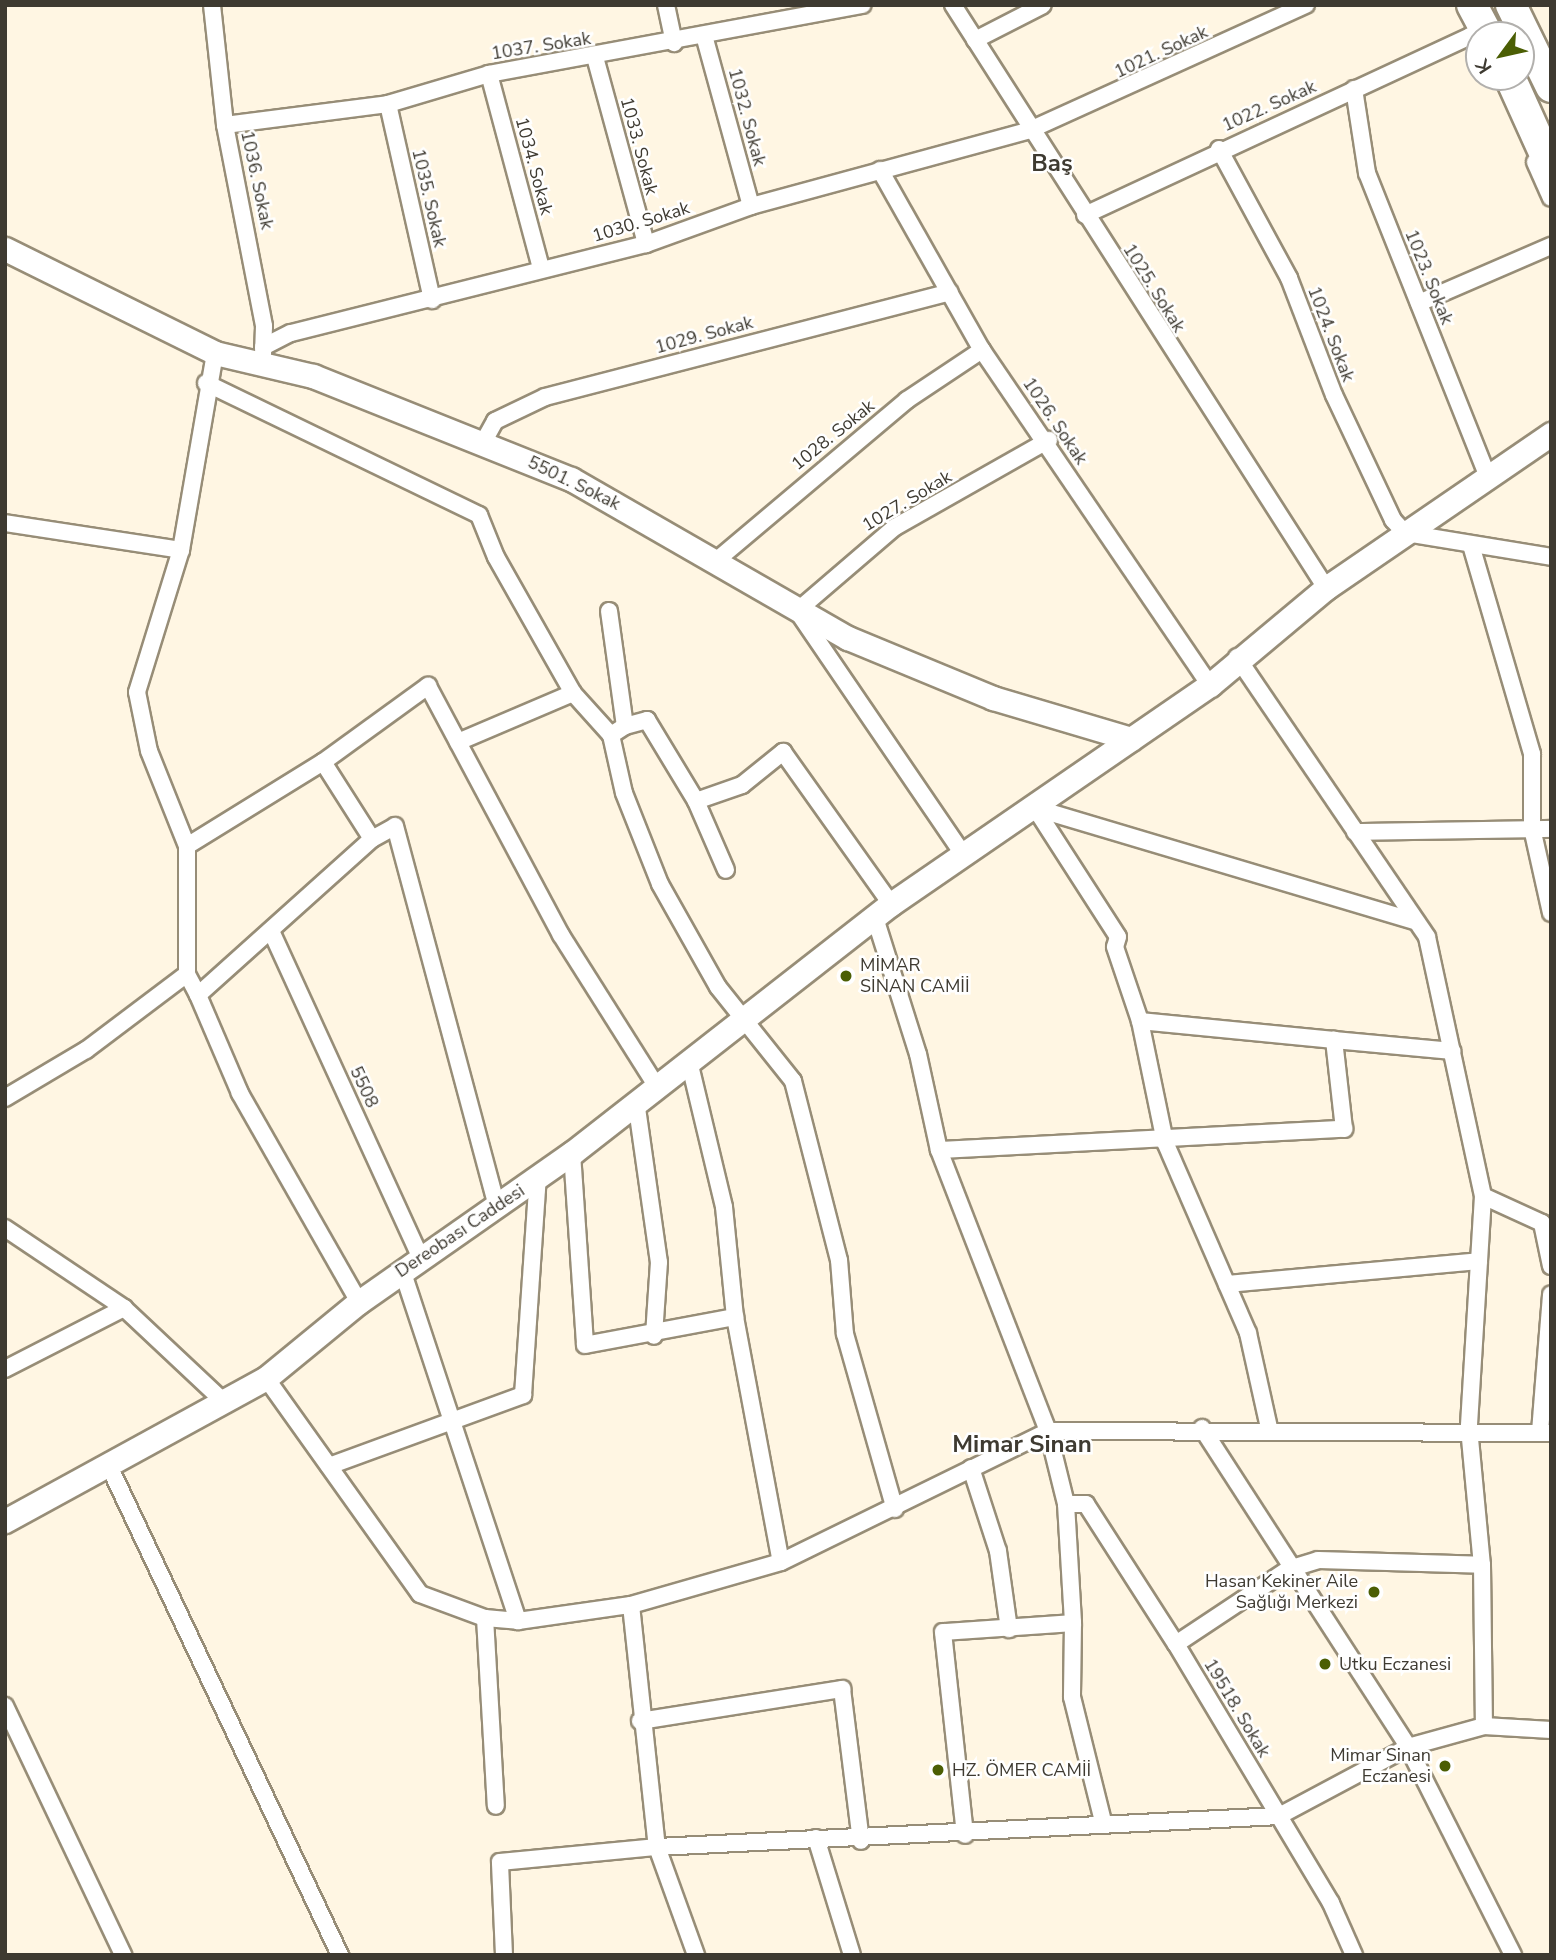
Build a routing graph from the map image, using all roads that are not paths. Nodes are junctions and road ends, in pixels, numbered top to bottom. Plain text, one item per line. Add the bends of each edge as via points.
1 (212, 5) edge
2 (666, 5) edge
3 (789, 5) edge
4 (863, 5) edge
5 (953, 5) edge
6 (1043, 5) edge
7 (1306, 5) edge
8 (1511, 5) edge
9 (794, 22) junction
10 (705, 39) junction
11 (975, 40) junction
12 (674, 43) junction
13 (1465, 44) edge
14 (595, 57) junction
15 (489, 74) junction
16 (1551, 87) edge
17 (1354, 89) junction
18 (1502, 91) edge
19 (1516, 91) edge
20 (388, 104) junction
21 (225, 125) junction
22 (1030, 130) junction
23 (1219, 149) junction
24 (1551, 169) edge
25 (880, 170) junction
26 (1551, 198) edge
27 (751, 206) junction
28 (1085, 215) junction
29 (646, 244) junction
30 (1551, 246) edge
31 (5, 248) edge
32 (541, 268) junction
33 (950, 292) junction
34 (432, 300) junction
35 (1419, 303) junction
36 (982, 350) junction
37 (215, 353) junction
38 (262, 355) junction
39 (206, 383) junction
40 (1551, 434) edge
41 (1049, 440) junction
42 (484, 441) junction
43 (1487, 475) junction
44 (5, 523) edge
45 (1405, 533) junction
46 (1471, 545) junction
47 (181, 550) junction
48 (1551, 557) edge
49 (718, 560) junction
50 (1326, 588) junction
51 (609, 611) dead end
52 (797, 611) junction
53 (1237, 657) junction
54 (1210, 685) junction
55 (573, 693) junction
56 (625, 726) junction
57 (611, 735) junction
58 (1131, 739) junction
59 (458, 742) junction
60 (323, 762) junction
61 (696, 801) junction
62 (1035, 808) junction
63 (1532, 828) junction
64 (1551, 829) edge
65 (1356, 832) junction
66 (372, 839) junction
67 (187, 846) junction
68 (965, 857) junction
69 (726, 870) dead end
70 (884, 913) junction
71 (1551, 913) edge
72 (1413, 921) junction
73 (272, 933) junction
74 (187, 974) junction
75 (198, 995) junction
76 (743, 1018) junction
77 (1140, 1021) junction
78 (1334, 1040) junction
79 (1452, 1051) junction
80 (689, 1060) junction
81 (656, 1086) junction
82 (5, 1098) edge
83 (636, 1101) junction
84 (1164, 1142) junction
85 (939, 1150) junction
86 (572, 1153) junction
87 (538, 1177) junction
88 (1483, 1196) junction
89 (496, 1207) junction
90 (5, 1228) edge
91 (1479, 1261) junction
92 (411, 1264) junction
93 (1551, 1266) edge
94 (1227, 1284) junction
95 (1551, 1294) edge
96 (359, 1302) junction
97 (124, 1308) junction
98 (735, 1317) junction
99 (654, 1336) junction
100 (6, 1370) edge
101 (266, 1378) junction
102 (224, 1402) junction
103 (452, 1421) junction
104 (1202, 1428) junction
105 (1269, 1428) junction
106 (1469, 1428) junction
107 (1048, 1431) junction
108 (1546, 1433) edge
109 (329, 1466) junction
110 (110, 1468) junction
111 (971, 1468) junction
112 (1066, 1504) junction
113 (895, 1509) junction
114 (5, 1521) edge
115 (781, 1562) junction
116 (1482, 1565) junction
117 (1289, 1569) junction
118 (631, 1605) junction
119 (485, 1618) junction
120 (518, 1621) junction
121 (1073, 1623) junction
122 (1009, 1629) junction
123 (1177, 1644) junction
124 (5, 1706) edge
125 (640, 1721) junction
126 (1483, 1726) junction
127 (1551, 1730) edge
128 (1408, 1747) junction
129 (496, 1806) dead end
130 (1279, 1816) junction
131 (1104, 1825) junction
132 (965, 1835) junction
133 (816, 1838) junction
134 (861, 1841) junction
135 (657, 1847) junction
136 (123, 1955) edge
137 (340, 1955) edge
138 (504, 1955) edge
139 (696, 1955) edge
140 (852, 1955) edge
141 (1354, 1955) edge
142 (1513, 1955) edge

1 - 21 street, 1036. Sokak
2 - 12 street
3 - 9 street
4 - 9 street, 1037. Sokak
5 - 11 street, 1025. Sokak
6 - 11 street
7 - 22 street, 1021. Sokak
8 - 16 highway
9 - 10 street, 1037. Sokak
10 - 12 street, 1037. Sokak
10 - 27 street, 1032. Sokak
11 - 22 street, 1025. Sokak
12 - 14 street, 1037. Sokak
13 - 17 street, 1022. Sokak
14 - 15 street, 1037. Sokak
14 - 29 street, 1033. Sokak
15 - 20 street, 1037. Sokak
15 - 32 street, 1034. Sokak
17 - 23 street, 1022. Sokak
17 - 35 street, 1023. Sokak via 1367,173
18 - 26 street
19 - 24 highway
20 - 21 street, 1037. Sokak
20 - 34 street, 1035. Sokak
21 - 38 street, 1036. Sokak via 244,203
22 - 25 street, 1030. Sokak
22 - 28 street, 1025. Sokak
23 - 28 street, 1022. Sokak
23 - 45 street, 1024. Sokak via 1289,278 1356,443
25 - 27 street, 1030. Sokak
25 - 33 street, 1026. Sokak
27 - 29 street, 1030. Sokak
28 - 50 street, 1025. Sokak
29 - 32 street, 1030. Sokak
30 - 35 street
31 - 37 street, 5501. Sokak
32 - 34 street, 1030. Sokak
33 - 36 street, 1026. Sokak
33 - 42 street, 1029. Sokak via 545,397 495,421
34 - 38 street, 1030. Sokak via 291,333
35 - 43 street, 1023. Sokak
36 - 41 street, 1026. Sokak
36 - 49 street, 1028. Sokak via 907,400
37 - 38 street, 5501. Sokak
37 - 39 street
38 - 42 street, 5501. Sokak
39 - 47 street
39 - 55 street via 479,514 496,558
40 - 43 street, Dereobası Caddesi
41 - 52 street, 1027. Sokak via 895,527
41 - 54 street, 1026. Sokak
42 - 49 street, 5501. Sokak via 595,491
43 - 45 street, Dereobası Caddesi
44 - 47 street
45 - 46 street
45 - 50 street, Dereobası Caddesi
46 - 48 street
46 - 63 street via 1532,754
47 - 67 street via 137,692 149,751
49 - 52 street, 5501. Sokak
50 - 53 street, Dereobası Caddesi
51 - 56 street
52 - 58 street, 5501. Sokak via 993,698
52 - 68 street
53 - 54 street, Dereobası Caddesi
53 - 65 street
54 - 58 street, Dereobası Caddesi
55 - 57 street
55 - 59 street
56 - 57 street
56 - 61 street via 647,720
57 - 76 street via 624,793 660,884
58 - 62 street, Dereobası Caddesi
59 - 60 street via 428,686
59 - 81 street via 561,935
60 - 66 street
60 - 67 street
61 - 69 street
61 - 70 street via 742,785 783,752
62 - 68 street, Dereobası Caddesi
62 - 72 street
62 - 77 street via 1118,937 1115,947
63 - 64 street
63 - 65 street
63 - 71 street
65 - 72 street
66 - 73 street
66 - 89 street via 395,826
67 - 74 street
68 - 70 street, Dereobası Caddesi
70 - 76 street, Dereobası Caddesi
70 - 85 street
72 - 79 street via 1427,937
73 - 75 street
73 - 92 street, 5508
74 - 75 street
74 - 82 street via 76,1057
75 - 96 street via 240,1093
76 - 80 street, Dereobası Caddesi
76 - 113 street via 793,1081 839,1260 845,1334
77 - 78 street
77 - 84 street
78 - 79 street
78 - 84 street via 1344,1129
79 - 88 street
80 - 81 street, Dereobası Caddesi
80 - 98 street via 723,1207
81 - 83 street, Dereobası Caddesi
83 - 86 street, Dereobası Caddesi
83 - 99 street via 659,1262
84 - 85 street
84 - 94 street
85 - 107 street
86 - 87 street, Dereobası Caddesi
86 - 99 street via 585,1345
87 - 89 street, Dereobası Caddesi
87 - 103 street via 523,1395
88 - 91 street
88 - 93 street via 1542,1223
89 - 92 street, Dereobası Caddesi
90 - 97 street
91 - 94 street
91 - 106 street
92 - 96 street, Dereobası Caddesi
92 - 103 street, 5508
94 - 105 street via 1248,1333
95 - 108 street
96 - 101 street, Dereobası Caddesi
97 - 100 street
97 - 102 street
98 - 99 street
98 - 115 street
101 - 102 street, Dereobası Caddesi
101 - 109 street
102 - 110 street, Dereobası Caddesi
103 - 109 street
103 - 120 street, 5508
104 - 105 street
104 - 107 street
104 - 117 street
105 - 106 street
106 - 108 street
106 - 116 street
107 - 111 street
107 - 112 street
109 - 119 street via 419,1594
110 - 114 street, Dereobası Caddesi
110 - 137 street
111 - 113 street
111 - 122 street via 998,1551
112 - 121 street
112 - 123 street, 19518. Sokak via 1086,1504
113 - 115 street
115 - 118 street
116 - 117 street via 1318,1560
116 - 126 street
117 - 123 street
117 - 128 street
118 - 120 street
118 - 125 street
119 - 120 street
119 - 129 street
121 - 122 street
121 - 131 street via 1072,1696
122 - 132 street via 943,1632
123 - 130 street, 19518. Sokak
124 - 136 street
125 - 134 street via 842,1689
125 - 135 street
126 - 127 street
126 - 128 street
128 - 130 street
128 - 142 street
130 - 131 street
130 - 141 street, 19518. Sokak
131 - 132 street
132 - 134 street
133 - 134 street
133 - 135 street
133 - 140 street
135 - 138 street via 500,1862
135 - 139 street

